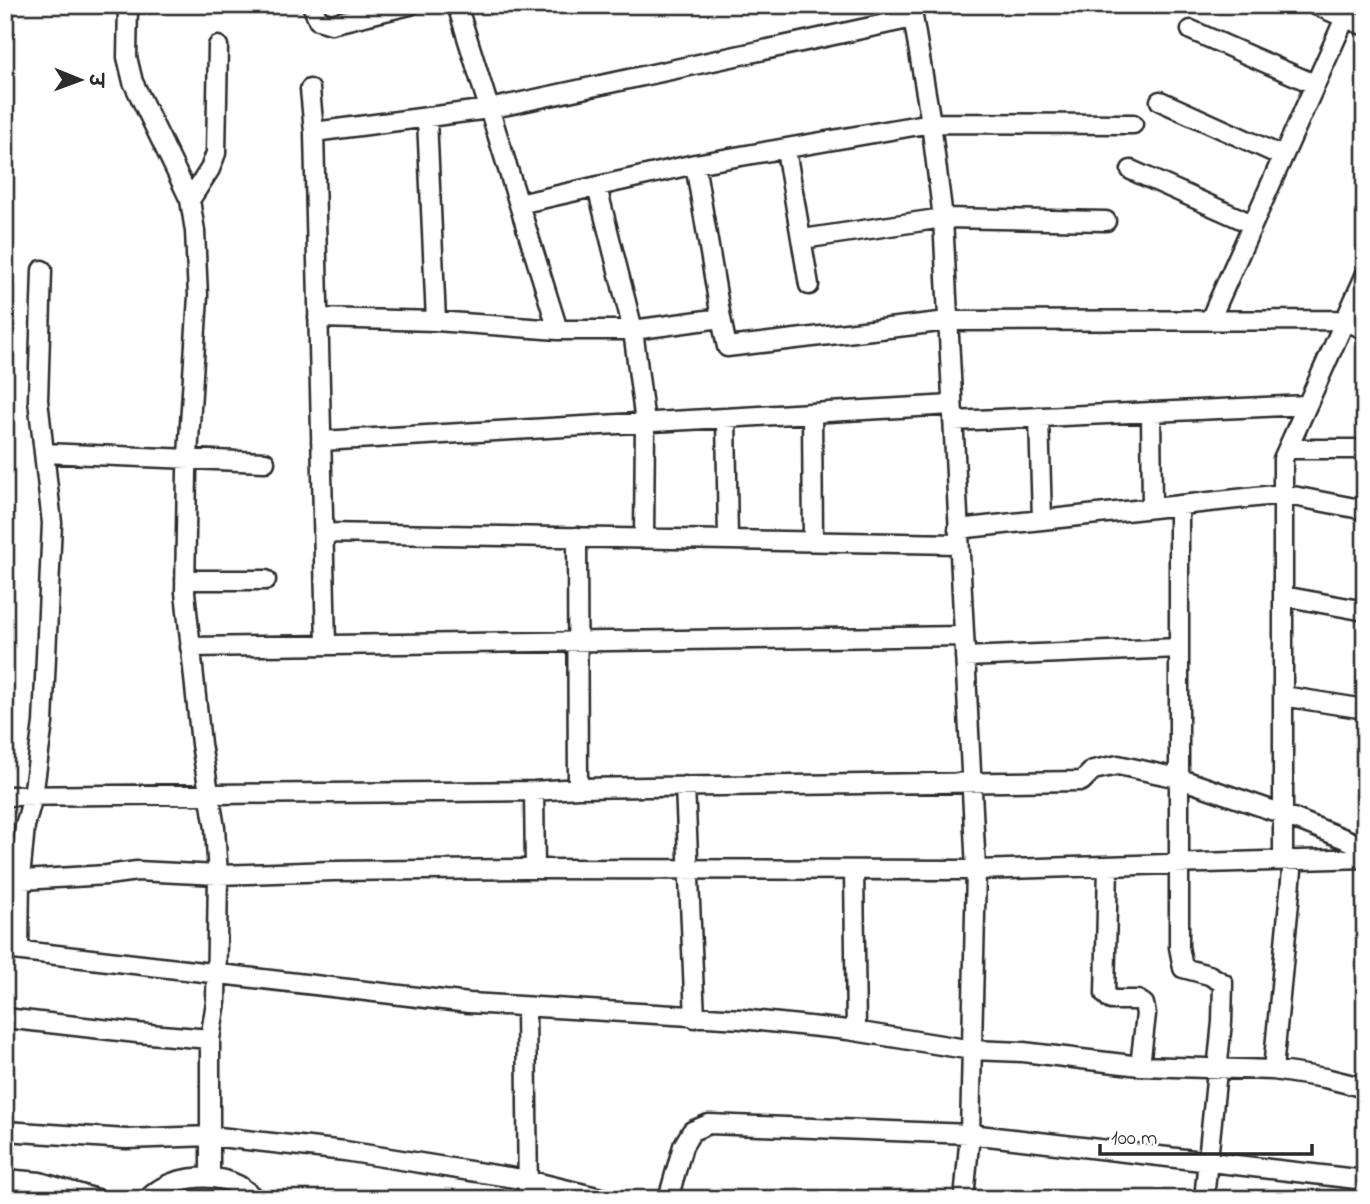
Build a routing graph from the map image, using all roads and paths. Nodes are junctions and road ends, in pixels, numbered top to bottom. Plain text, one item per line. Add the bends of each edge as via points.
1 (128, 5) edge
2 (312, 5) edge
3 (410, 5) edge
4 (457, 5) edge
5 (1315, 5) edge
6 (911, 11) edge
7 (1345, 18) junction
8 (1365, 26) edge
9 (1191, 30) dead end
10 (218, 46) dead end
11 (1314, 84) junction
12 (310, 89) dead end
13 (1160, 101) dead end
14 (489, 109) junction
15 (427, 119) junction
16 (931, 122) junction
17 (1133, 124) dead end
18 (314, 132) junction
19 (786, 150) junction
20 (1282, 156) junction
21 (695, 164) junction
22 (1131, 170) dead end
23 (597, 187) junction
24 (190, 200) junction
25 (519, 204) junction
26 (943, 218) junction
27 (1106, 221) dead end
28 (1252, 224) junction
29 (803, 239) junction
30 (41, 270) dead end
31 (1365, 276) edge
32 (809, 285) dead end
33 (318, 318) junction
34 (721, 318) junction
35 (1210, 320) junction
36 (1345, 320) junction
37 (436, 321) junction
38 (948, 321) junction
39 (558, 330) junction
40 (633, 330) junction
41 (1365, 330) edge
42 (1307, 405) junction
43 (1151, 412) junction
44 (812, 413) junction
45 (953, 413) junction
46 (1039, 417) junction
47 (726, 418) junction
48 (645, 423) junction
49 (321, 442) junction
50 (1288, 449) junction
51 (1365, 449) edge
52 (44, 453) junction
53 (188, 460) junction
54 (265, 462) dead end
55 (1283, 494) junction
56 (1179, 505) junction
57 (1152, 508) junction
58 (1365, 510) edge
59 (1042, 519) junction
60 (323, 533) junction
61 (577, 537) junction
62 (959, 537) junction
63 (644, 538) junction
64 (728, 540) junction
65 (813, 541) junction
66 (185, 580) junction
67 (266, 580) dead end
68 (1283, 596) junction
69 (1365, 611) edge
70 (964, 636) junction
71 (578, 641) junction
72 (326, 645) junction
73 (190, 647) junction
74 (1178, 648) junction
75 (965, 657) junction
76 (1283, 696) junction
77 (1365, 709) edge
78 (1178, 778) junction
79 (971, 782) junction
80 (685, 786) junction
81 (578, 788) junction
82 (534, 791) junction
83 (209, 793) junction
84 (5, 796) edge
85 (33, 796) junction
86 (1283, 814) junction
87 (1365, 847) edge
88 (1365, 858) edge
89 (1288, 860) junction
90 (1177, 864) junction
91 (1108, 866) junction
92 (535, 869) junction
93 (689, 869) junction
94 (854, 870) junction
95 (976, 870) junction
96 (218, 875) junction
97 (12, 880) edge
98 (12, 950) edge
99 (215, 974) junction
100 (526, 1007) junction
101 (5, 1018) edge
102 (695, 1018) junction
103 (856, 1031) junction
104 (210, 1038) junction
105 (972, 1050) junction
106 (1140, 1066) junction
107 (1217, 1069) junction
108 (1273, 1070) junction
109 (1365, 1088) edge
110 (5, 1131) edge
111 (970, 1134) junction
112 (210, 1136) junction
113 (1207, 1161) junction
114 (210, 1177) junction
115 (5, 1179) edge
116 (527, 1180) junction
117 (1365, 1180) edge
118 (97, 1199) edge
119 (148, 1199) edge
120 (256, 1199) edge
121 (528, 1199) edge
122 (605, 1199) edge
123 (667, 1199) edge
124 (964, 1199) edge
125 (1204, 1199) edge

1 - 24 street via 127,57 133,82
2 - 3 street via 318,20 331,24
4 - 14 street
5 - 7 street
6 - 14 street
6 - 16 street
7 - 8 street
7 - 11 street
9 - 11 street
10 - 24 street via 216,153
11 - 20 street
12 - 18 street
13 - 20 street
14 - 15 street
14 - 25 street
15 - 18 street
15 - 37 street
16 - 17 street
16 - 19 street
16 - 26 street
18 - 33 street
19 - 21 street
19 - 29 street
20 - 28 street
21 - 23 street
21 - 34 street
22 - 28 street
23 - 25 street
23 - 40 street
24 - 53 street via 198,296
25 - 39 street
26 - 27 street
26 - 29 street
26 - 38 street
28 - 35 street
29 - 32 street
30 - 52 street via 38,400
31 - 36 street
33 - 37 street
33 - 49 street
34 - 38 street via 727,347
34 - 40 street
35 - 36 street
35 - 38 street
36 - 41 street
36 - 42 street
37 - 39 street
38 - 45 street
39 - 40 street
40 - 48 street
42 - 43 street
42 - 50 street
43 - 46 street
43 - 57 street
44 - 45 street
44 - 47 street
44 - 65 street
45 - 46 street
45 - 62 street
46 - 59 street
47 - 48 street
47 - 64 street
48 - 49 street
48 - 63 street
49 - 60 street
50 - 51 street
50 - 55 street via 1283,459
52 - 53 street
52 - 85 street via 52,523 43,723
53 - 54 street
53 - 66 street
55 - 56 street
55 - 58 street
55 - 68 street
56 - 57 street
56 - 74 street
57 - 59 street
59 - 62 street
60 - 61 street
60 - 72 street
61 - 63 street
61 - 71 street
62 - 65 street
62 - 70 street
63 - 64 street
64 - 65 street
66 - 67 street
66 - 73 street
68 - 69 street
68 - 76 street
70 - 71 street
70 - 75 street
71 - 72 street
71 - 81 street
72 - 73 street
73 - 83 street
74 - 75 street
74 - 78 street
75 - 79 street
76 - 77 street
76 - 86 street
78 - 79 street via 1118,765 1093,770 1083,781
78 - 86 street
78 - 90 street
79 - 80 street
79 - 95 street
80 - 81 street
80 - 93 street
81 - 82 street
82 - 83 street
82 - 92 street
83 - 85 street
83 - 96 street
84 - 85 street
85 - 97 street
86 - 87 street
86 - 89 street
88 - 89 street
89 - 90 street
89 - 108 street
90 - 91 street
90 - 107 street via 1183,968 1223,983
91 - 95 street
91 - 106 street via 1105,994 1111,1000 1144,1004
92 - 93 street
92 - 96 street
93 - 94 street
93 - 102 street
94 - 95 street
94 - 103 street
95 - 105 street
96 - 97 street via 136,871
96 - 99 street
97 - 98 street
98 - 99 street
99 - 100 street
99 - 104 street
100 - 102 street
100 - 116 street
101 - 104 street
102 - 103 street
103 - 105 street
104 - 112 street
105 - 106 street
105 - 111 street
106 - 107 street
107 - 108 street
107 - 113 street
108 - 109 street
110 - 112 street via 126,1139
111 - 113 street
111 - 123 street via 709,1124 692,1131 683,1146
111 - 124 street
112 - 114 street
112 - 116 street via 369,1153
113 - 117 street
113 - 125 street
114 - 119 street via 181,1180
114 - 120 street via 238,1185
115 - 118 street via 40,1182
116 - 121 street
116 - 122 street

